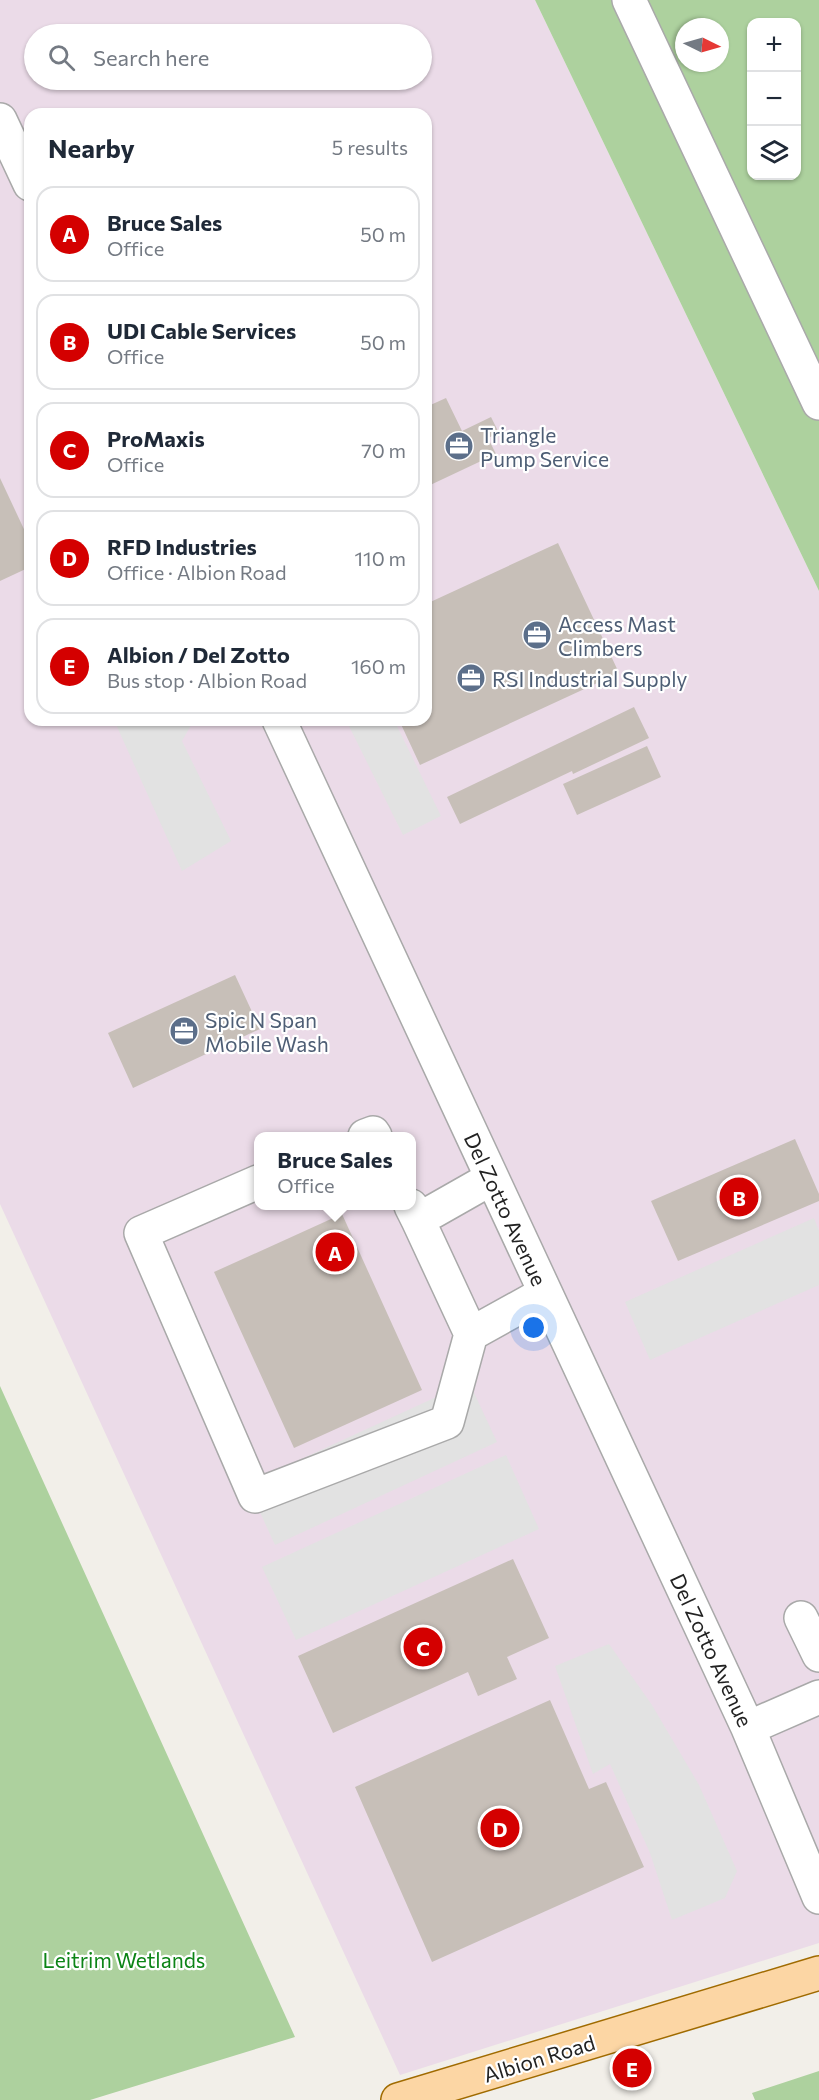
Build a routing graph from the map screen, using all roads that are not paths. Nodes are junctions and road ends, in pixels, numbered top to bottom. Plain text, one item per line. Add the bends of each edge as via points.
1 (629, 0) edge
2 (0, 120) edge
3 (24, 171) edge
4 (819, 403) edge
5 (282, 726) edge
6 (492, 1178) junction
7 (254, 1184) edge
8 (415, 1213) edge
9 (545, 1293) junction
10 (471, 1334) junction
11 (801, 1618) dead end
12 (819, 1655) edge
13 (819, 1697) edge
14 (748, 1728) junction
15 (819, 1897) edge
16 (819, 1974) edge
17 (398, 2100) edge

1 - 4 street
2 - 3 street
5 - 6 street, Del Zotto Avenue
6 - 8 street
6 - 9 street, Del Zotto Avenue
7 - 10 street via 141,1233 255,1496 447,1422
8 - 10 street
9 - 10 street
9 - 14 street, Del Zotto Avenue
11 - 12 street
13 - 14 street
14 - 15 street, Del Zotto Avenue
16 - 17 main road, Albion Road

